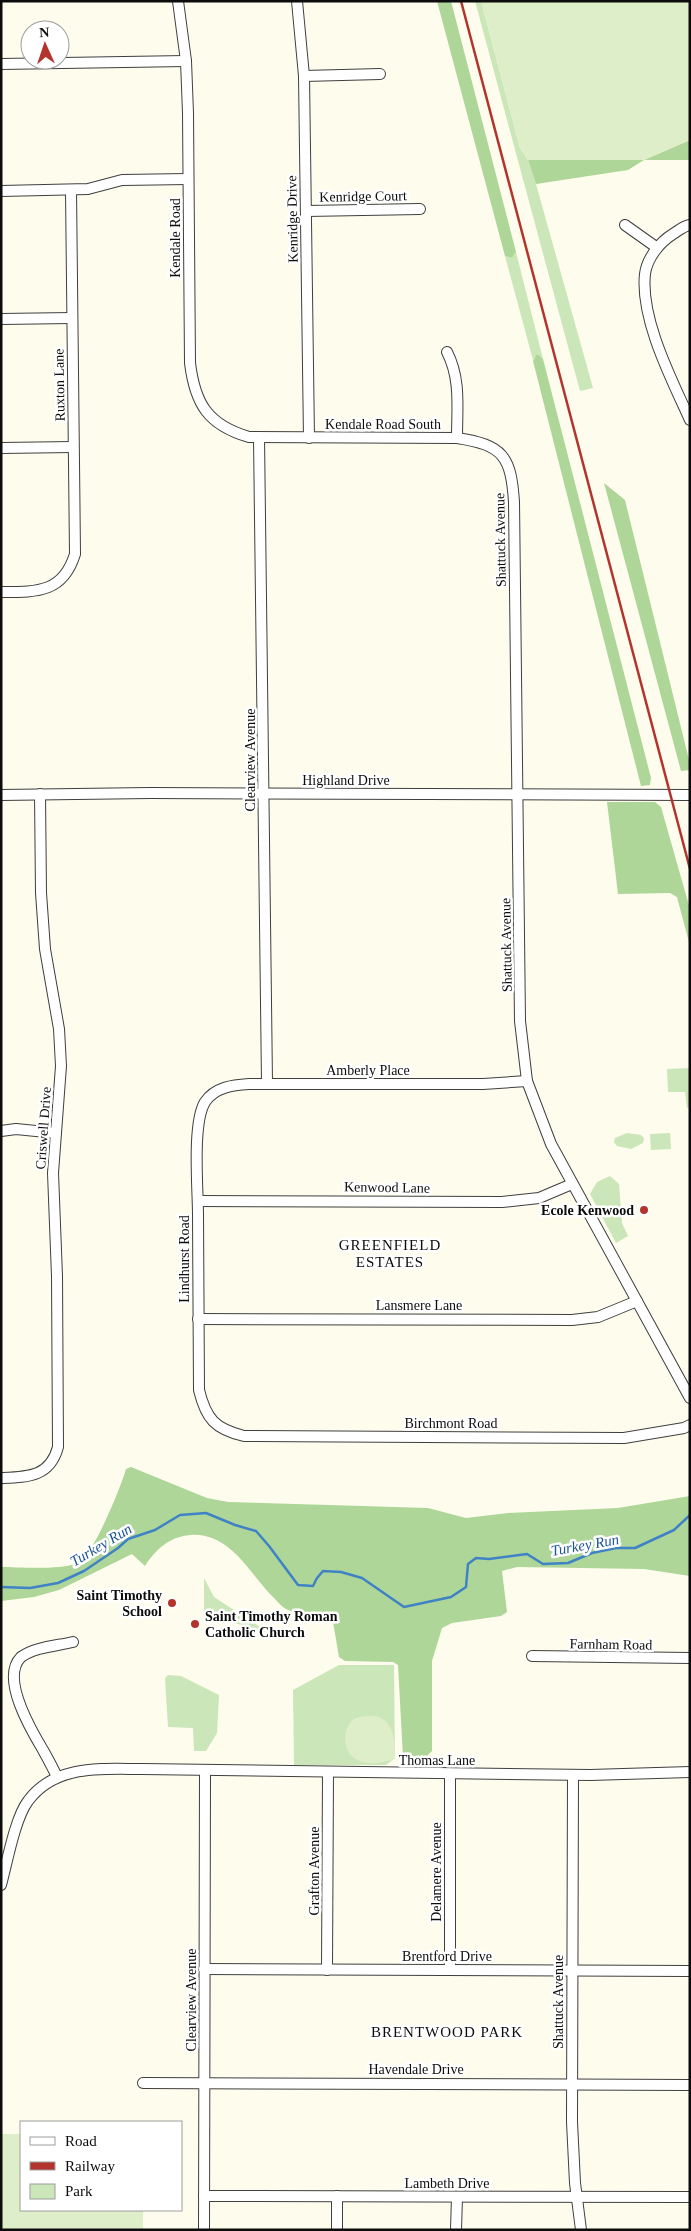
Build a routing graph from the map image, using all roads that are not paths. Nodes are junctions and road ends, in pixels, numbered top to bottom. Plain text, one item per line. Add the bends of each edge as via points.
1 (178, 1) edge
2 (297, 1) edge
3 (186, 61) junction
4 (1, 64) edge
5 (380, 74) dead end
6 (304, 76) junction
7 (188, 179) junction
8 (1, 190) edge
9 (71, 190) junction
10 (420, 209) dead end
11 (306, 211) junction
12 (625, 224) dead end
13 (690, 225) edge
14 (656, 247) junction
15 (72, 318) junction
16 (1, 319) edge
17 (447, 352) dead end
18 (690, 420) edge
19 (259, 437) junction
20 (309, 438) junction
21 (457, 438) junction
22 (73, 447) junction
23 (1, 448) edge
24 (501, 455) joint
25 (1, 592) edge
26 (264, 793) junction
27 (40, 794) junction
28 (1, 795) edge
29 (518, 795) junction
30 (690, 795) edge
31 (527, 1081) junction
32 (267, 1083) junction
33 (212, 1095) joint
34 (1, 1131) edge
35 (56, 1134) junction
36 (572, 1184) junction
37 (198, 1201) junction
38 (637, 1301) junction
39 (198, 1318) junction
40 (690, 1398) edge
41 (213, 1423) joint
42 (690, 1425) edge
43 (1, 1478) edge
44 (73, 1642) dead end
45 (532, 1656) dead end
46 (690, 1658) edge
47 (205, 1771) junction
48 (328, 1772) junction
49 (690, 1772) edge
50 (450, 1774) junction
51 (573, 1775) junction
52 (57, 1778) junction
53 (6, 1850) edge
54 (1, 1885) edge
55 (204, 1969) junction
56 (327, 1970) junction
57 (450, 1970) junction
58 (572, 1970) junction
59 (690, 1971) edge
60 (143, 2082) dead end
61 (204, 2082) junction
62 (572, 2084) junction
63 (690, 2085) edge
64 (204, 2196) junction
65 (337, 2196) junction
66 (456, 2197) junction
67 (577, 2197) junction
68 (690, 2197) edge
69 (204, 2230) edge
70 (337, 2230) edge
71 (456, 2230) edge
72 (581, 2230) edge

1 - 3 street, Kendale Road
2 - 6 street, Kenridge Drive
3 - 4 street
3 - 7 street, Kendale Road
5 - 6 street
6 - 11 street, Kenridge Drive
7 - 9 street via 122,180
7 - 19 street, Kendale Road via 190,363 196,394 203,408 222,426
8 - 9 street
9 - 15 street, Ruxton Lane
10 - 11 street, Kenridge Court
11 - 20 street, Kenridge Drive
12 - 14 street
13 - 14 street
14 - 18 street via 645,272 646,304 662,359
15 - 16 street
15 - 22 street, Ruxton Lane
17 - 21 street via 455,367 457,384
19 - 20 street, Kendale Road South
19 - 26 street, Clearview Avenue
20 - 21 street, Kendale Road South
21 - 24 street, Kendale Road South via 481,442
22 - 23 street
22 - 25 street, Ruxton Lane via 75,546 72,563 64,578 54,585 41,590
24 - 29 street, Shattuck Avenue via 512,477 514,502
26 - 27 street, Highland Drive
26 - 29 street, Highland Drive
26 - 32 street, Clearview Avenue
27 - 28 street, Highland Drive
27 - 35 street, Criswell Drive via 45,948 59,1029 61,1066
29 - 30 street, Highland Drive
29 - 31 street, Shattuck Avenue via 520,1021
31 - 32 street, Amberly Place via 484,1084
31 - 36 street, Shattuck Avenue
32 - 33 street, Amberly Place via 229,1086
33 - 37 street, Lindhurst Road via 200,1112 198,1125
34 - 35 street via 16,1129
35 - 43 street, Criswell Drive via 53,1173 58,1447 50,1464 38,1474
36 - 37 street, Kenwood Lane via 539,1198 502,1202
36 - 38 street, Shattuck Avenue
37 - 39 street, Lindhurst Road
38 - 39 street, Lansmere Lane via 598,1317 572,1320
38 - 40 street, Shattuck Avenue
39 - 41 street, Lindhurst Road via 199,1390 203,1408
41 - 42 street, Birchmont Road via 227,1432 244,1436 624,1438
44 - 52 street via 21,1657 12,1667 11,1674 18,1710
45 - 46 street, Farnham Road
47 - 48 street, Thomas Lane
47 - 52 street, Thomas Lane via 95,1769
47 - 55 street, Clearview Avenue
48 - 50 street, Thomas Lane
48 - 56 street, Grafton Avenue
49 - 51 street, Thomas Lane
50 - 51 street, Thomas Lane
50 - 57 street, Delamere Avenue
51 - 58 street, Shattuck Avenue
52 - 53 street, Thomas Lane via 28,1801
53 - 54 street, Thomas Lane
55 - 56 street, Brentford Drive
55 - 61 street, Clearview Avenue
56 - 57 street, Brentford Drive
57 - 58 street, Brentford Drive
58 - 59 street, Brentford Drive
58 - 62 street, Shattuck Avenue
60 - 61 street, Havendale Drive
61 - 62 street, Havendale Drive
61 - 64 street, Clearview Avenue
62 - 63 street, Havendale Drive
62 - 67 street, Shattuck Avenue
64 - 65 street, Lambeth Drive
64 - 69 street, Clearview Avenue
65 - 66 street, Lambeth Drive
65 - 70 street
66 - 67 street, Lambeth Drive
66 - 71 street
67 - 68 street, Lambeth Drive
67 - 72 street, Shattuck Avenue

